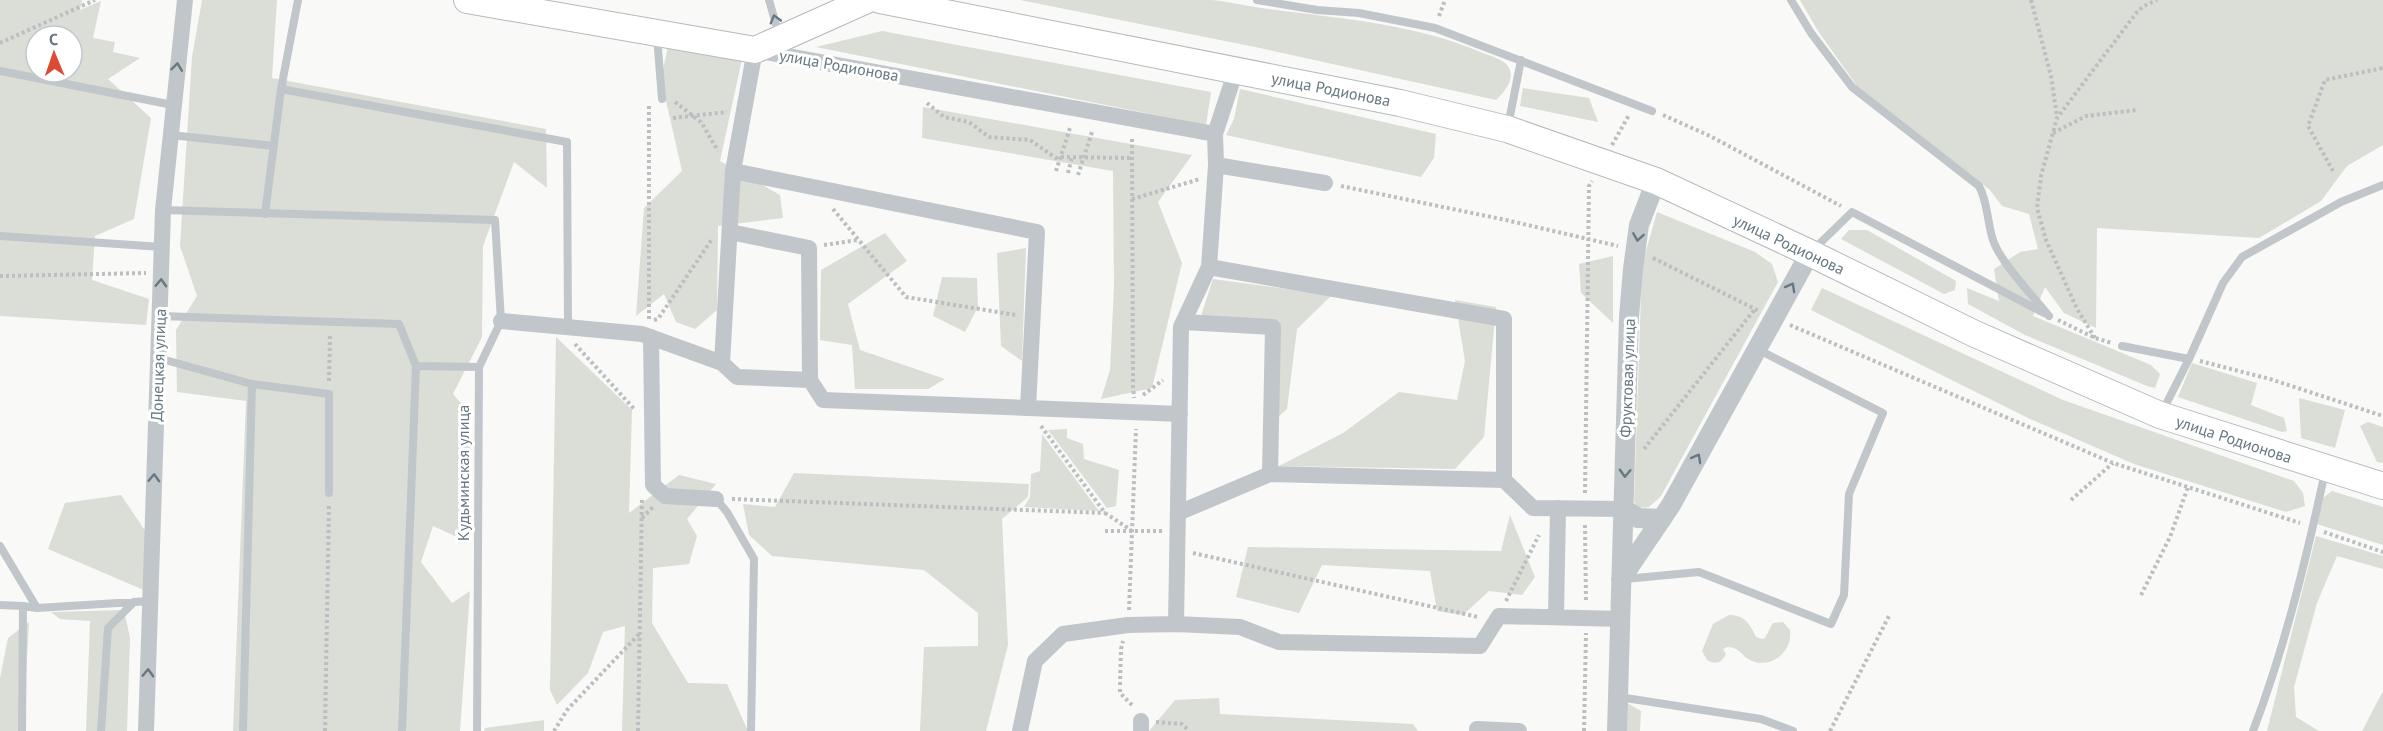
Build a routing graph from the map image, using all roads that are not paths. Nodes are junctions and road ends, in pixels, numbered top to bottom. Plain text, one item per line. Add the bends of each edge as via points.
1 (185, 0) edge
2 (298, 0) edge
3 (467, 0) edge
4 (769, 0) edge
5 (867, 0) edge
6 (880, 0) edge
7 (1257, 0) edge
8 (1791, 0) edge
9 (657, 33) junction
10 (780, 39) junction
11 (754, 50) junction
12 (1521, 60) junction
13 (1236, 70) junction
14 (0, 71) edge
15 (281, 89) junction
16 (667, 97) road end
17 (173, 105) junction
18 (1652, 111) road end
19 (1507, 129) junction
20 (1215, 134) junction
21 (170, 135) junction
22 (274, 146) junction
23 (1209, 167) junction
24 (733, 171) junction
25 (1656, 181) junction
26 (1325, 183) road end
27 (2383, 185) edge
28 (163, 210) junction
29 (265, 213) junction
30 (723, 233) junction
31 (0, 236) edge
32 (162, 247) junction
33 (1810, 253) junction
34 (1209, 267) junction
35 (160, 316) junction
36 (501, 321) junction
37 (1184, 322) junction
38 (563, 327) junction
39 (651, 337) junction
40 (2122, 346) road end
41 (1757, 349) junction
42 (158, 358) junction
43 (2189, 359) junction
44 (722, 363) junction
45 (416, 366) junction
46 (478, 367) junction
47 (810, 380) junction
48 (252, 384) junction
49 (1028, 408) junction
50 (1180, 414) junction
51 (2160, 415) junction
52 (2325, 468) junction
53 (1270, 474) junction
54 (1504, 480) junction
55 (2383, 486) edge
56 (329, 493) road end
57 (716, 499) joint
58 (1555, 508) junction
59 (1624, 509) junction
60 (1178, 513) junction
61 (1662, 519) junction
62 (0, 546) edge
63 (1622, 579) junction
64 (142, 602) junction
65 (0, 605) edge
66 (23, 606) junction
67 (37, 608) junction
68 (1556, 617) junction
69 (1621, 619) junction
70 (1176, 624) junction
71 (1618, 697) junction
72 (22, 731) edge
73 (101, 731) edge
74 (146, 731) edge
75 (243, 731) edge
76 (402, 731) edge
77 (477, 731) edge
78 (750, 731) edge
79 (1020, 731) edge
80 (1477, 731) edge
81 (1519, 731) edge
82 (1617, 731) edge
83 (1793, 731) edge
84 (2253, 731) edge

17 -> 1 street, Донецкая улица
2 - 15 lane
3 - 9 main road, улица Родионова
10 -> 4 lane
5 - 10 main road
6 - 13 main road, улица Родионова
7 - 12 lane via 1359,13 1435,28
8 - 33 lane via 1852,87 1979,186 1985,197 1994,243 2049,316 1852,212
9 - 11 main road, улица Родионова
9 - 16 lane
10 - 11 main road
11 - 20 street, улица Родионова
11 - 24 street
12 - 18 lane
12 - 19 lane
13 - 19 main road, улица Родионова
13 - 20 street
14 - 17 lane
15 - 22 lane
15 - 38 lane via 567,142
17 - 21 street, Донецкая улица
19 - 25 main road, улица Родионова
20 - 23 street
21 - 22 lane
21 - 28 street, Донецкая улица
22 - 29 lane
23 - 26 street
23 - 34 street
24 - 30 street
24 - 49 street via 1036,232
25 - 33 main road, улица Родионова
25 -> 59 street, Фруктовая улица via 1640,225 1629,316
27 - 43 lane via 2341,202 2242,257 2223,283
28 - 29 lane
28 - 32 street, Донецкая улица
29 - 36 lane, Кудьминская улица via 495,220
30 - 44 street
30 - 47 street via 809,248
31 - 32 lane
35 -> 32 street, Донецкая улица
41 -> 33 street
33 - 51 main road, улица Родионова via 1975,334
34 - 37 street
34 - 54 street via 1504,319
35 - 42 street, Донецкая улица
35 - 45 lane via 399,324
36 - 38 street
36 - 46 lane, Кудьминская улица
37 - 50 street
37 - 53 street via 1273,327
38 - 39 street
39 - 44 street
39 - 57 street via 653,486 665,496
40 - 43 lane
61 -> 41 street
41 - 63 lane via 1883,413 1849,494 1844,595 1831,624 1699,572
42 - 48 lane
64 -> 42 street, Донецкая улица
43 - 51 lane
44 - 47 street via 737,377
45 - 46 lane
45 - 76 lane
46 - 77 lane, Кудьминская улица
47 - 49 street via 824,400
48 - 56 lane via 329,394
48 - 75 lane
49 - 50 street
50 - 60 street
51 - 52 main road, улица Родионова
52 - 55 main road, улица Родионова
52 - 84 lane via 2312,532 2270,686
53 - 54 street
53 - 60 street
54 - 58 street via 1533,508
57 - 78 lane via 754,560
58 - 59 street
58 - 68 street
59 - 61 street via 1638,518
59 - 63 street, Фруктовая улица
60 - 70 street
61 - 63 street
62 - 67 lane
63 - 69 street, Фруктовая улица
64 - 67 lane
64 - 73 lane via 108,628
74 -> 64 street, Донецкая улица
65 - 66 lane
66 - 67 lane
66 - 72 lane
68 - 69 street
68 - 70 street via 1497,619 1480,646 1279,642 1240,627
69 - 71 street, Фруктовая улица
70 - 79 street via 1128,625 1063,634 1035,661
71 - 82 street, Фруктовая улица
71 - 83 lane via 1761,719
80 - 81 street

